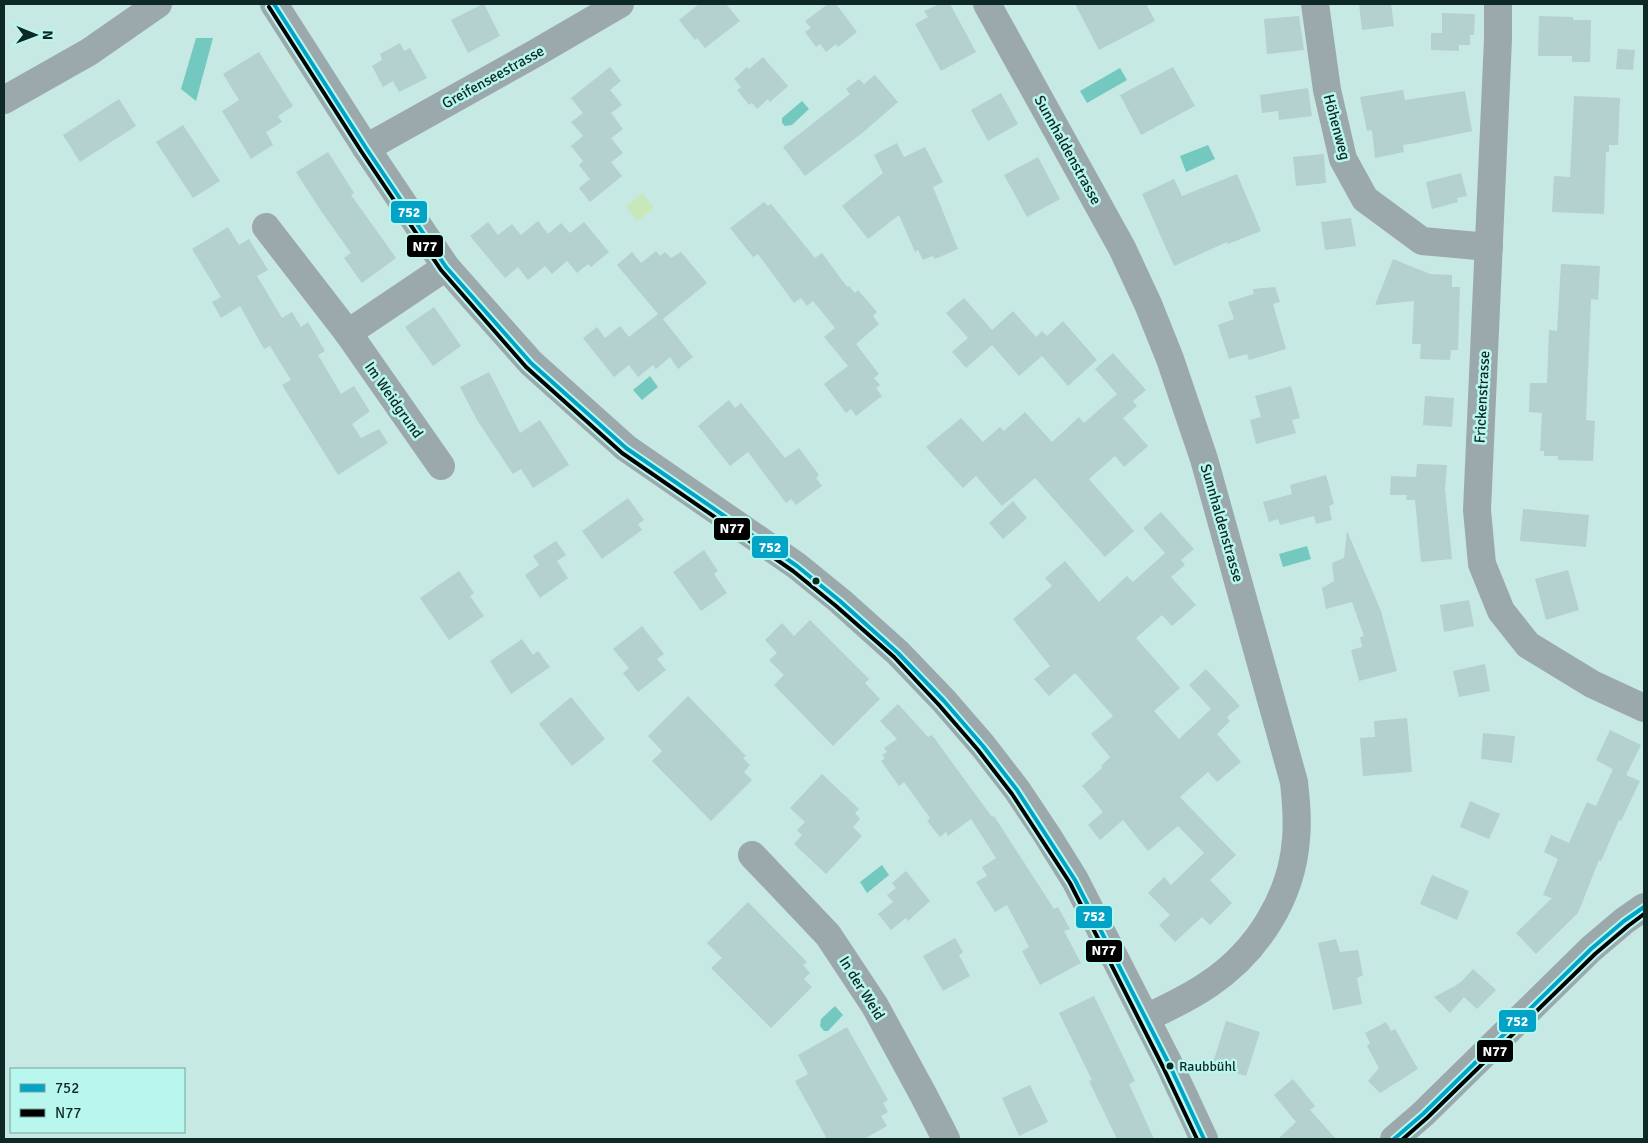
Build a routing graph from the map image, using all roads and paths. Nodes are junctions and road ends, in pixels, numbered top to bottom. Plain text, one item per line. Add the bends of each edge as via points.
1 (158, 4) edge
2 (274, 4) edge
3 (620, 4) edge
4 (987, 4) edge
5 (1315, 4) edge
6 (1498, 4) edge
7 (4, 100) edge
8 (366, 148) junction
9 (266, 227) dead end
10 (1489, 247) junction
11 (446, 267) junction
12 (348, 333) junction
13 (441, 466) dead end
14 (1644, 708) edge
15 (752, 856) dead end
16 (1644, 907) edge
17 (1146, 1018) junction
18 (946, 1139) edge
19 (1204, 1139) edge
20 (1394, 1139) edge

1 - 7 street via 89,52
2 - 8 street
3 - 8 street, Greifenseestrasse
4 - 17 street, Sunnhaldenstrasse via 1122,248 1170,359 1204,459 1294,782 1297,809 1291,868 1279,904 1265,928 1230,969 1186,999
5 - 10 street, Höhenweg via 1327,90 1343,159 1365,199 1422,241
6 - 10 street, Frickenstrasse
8 - 11 street
9 - 12 street, Im Weidgrund
10 - 14 street, Frickenstrasse via 1477,510 1482,564 1501,611 1528,646 1592,684
11 - 12 street
11 - 17 street via 531,363 626,448 803,571 898,653 938,694 983,746 1048,834 1101,928
12 - 13 street, Im Weidgrund
15 - 18 street, In der Weid via 828,935 875,1006
16 - 20 street via 1597,943
17 - 19 street

